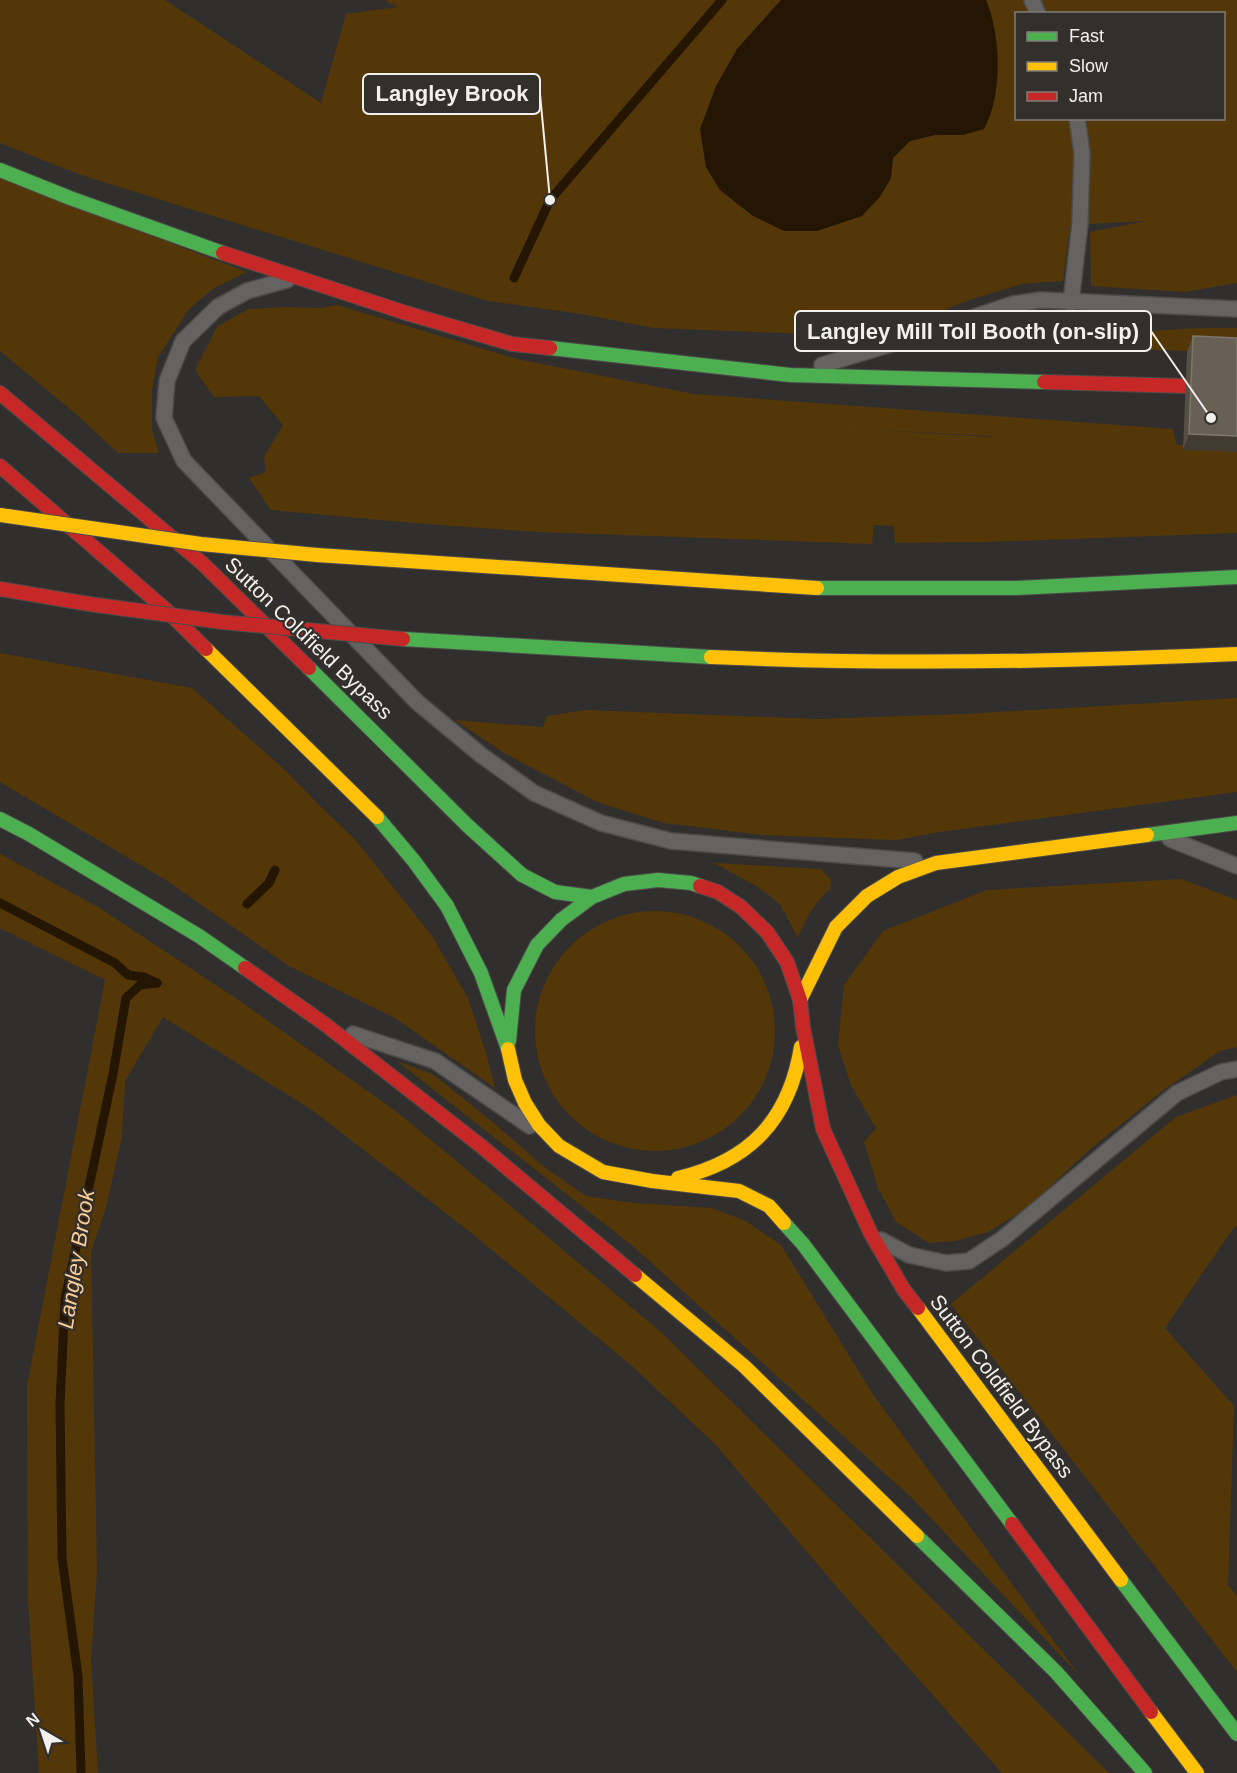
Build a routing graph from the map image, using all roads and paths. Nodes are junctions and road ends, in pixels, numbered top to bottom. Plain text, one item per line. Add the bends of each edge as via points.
1 (1077, 120) edge
2 (0, 170) edge
3 (298, 277) junction
4 (1071, 303) junction
5 (1237, 309) edge
6 (790, 375) junction
7 (1186, 386) dead end
8 (0, 393) edge
9 (0, 466) edge
10 (0, 515) edge
11 (1237, 577) edge
12 (0, 589) edge
13 (1237, 654) edge
14 (0, 819) edge
15 (1237, 823) edge
16 (1157, 833) junction
17 (936, 863) junction
18 (1237, 866) edge
19 (592, 897) junction
20 (800, 1000) junction
21 (326, 1025) junction
22 (803, 1027) junction
23 (508, 1048) junction
24 (1237, 1069) edge
25 (559, 1146) junction
26 (652, 1181) junction
27 (871, 1234) junction
28 (1237, 1734) edge
29 (1144, 1773) edge
30 (1197, 1773) edge

1 - 4 lane via 1082,153 1080,223
2 - 3 highway via 168,234
3 - 6 highway via 512,344
3 - 17 lane via 247,291 218,307 183,341 167,381 164,418 184,461 417,702 534,793 601,823 671,841
4 - 5 lane
4 - 6 lane via 1041,300 1013,304
6 - 7 highway
8 - 19 highway, Sutton Coldfield Bypass via 202,562 522,875 555,892
9 - 23 highway, Sutton Coldfield Bypass via 165,609 376,816 447,906 481,973
10 - 11 highway, bridge via 201,544 317,555 836,589 1017,588
12 - 13 highway, bridge via 222,622 403,639 678,656 821,662 1001,662
14 - 21 highway via 199,936
15 - 16 highway
16 - 17 highway
16 - 18 lane
17 - 20 highway via 898,877 867,896 836,927
19 - 20 highway, Sutton Coldfield Bypass via 624,884 658,880 691,883 718,892 741,906 767,932 787,962
19 - 23 highway, Sutton Coldfield Bypass via 561,920 537,945 514,990
20 - 22 highway, Sutton Coldfield Bypass
21 - 25 lane via 435,1060
21 - 29 highway via 482,1146 744,1366 1056,1672
22 - 26 highway, Sutton Coldfield Bypass via 794,1086 773,1123 747,1148 720,1166 693,1176
22 - 27 highway, Sutton Coldfield Bypass via 823,1128
23 - 25 highway, Sutton Coldfield Bypass via 525,1103
24 - 27 lane via 1221,1072 1177,1094 1002,1239 969,1261 946,1263 909,1255
25 - 26 highway, Sutton Coldfield Bypass via 603,1172
26 - 30 highway, Sutton Coldfield Bypass via 739,1191 769,1206 803,1244
27 - 28 highway, Sutton Coldfield Bypass via 904,1290

